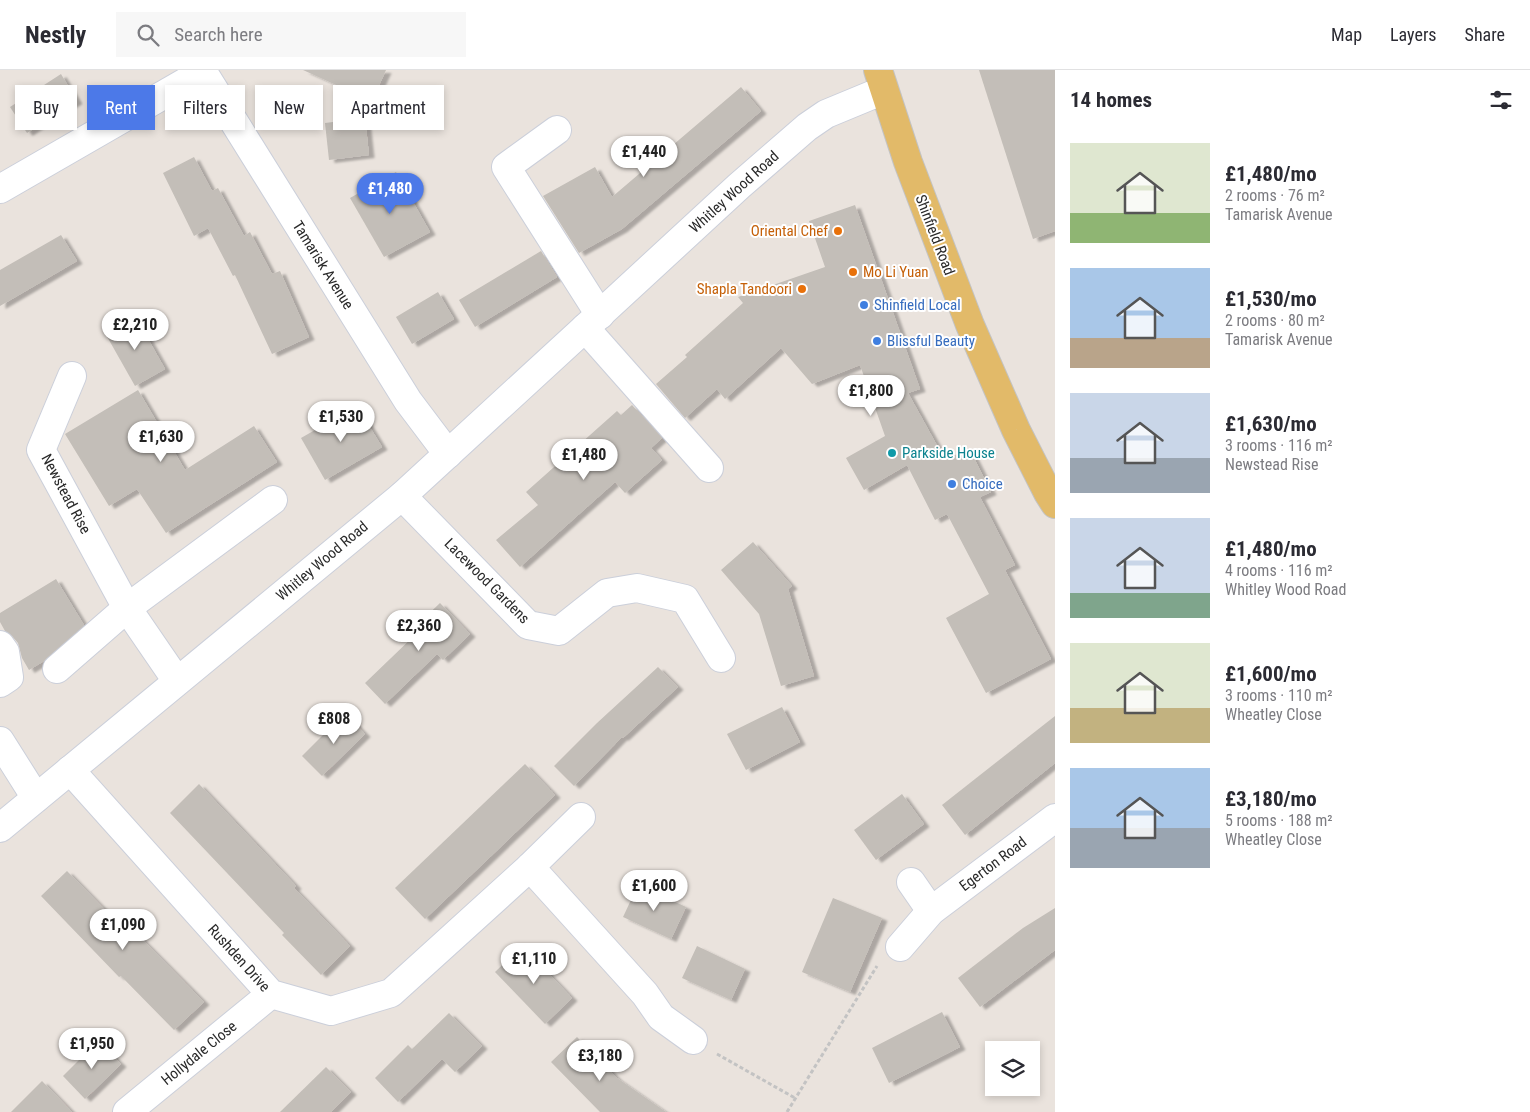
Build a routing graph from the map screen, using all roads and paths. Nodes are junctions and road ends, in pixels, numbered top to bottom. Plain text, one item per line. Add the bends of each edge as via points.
1 (204, 71) edge
2 (881, 80) edge
3 (557, 130) dead end
4 (0, 189) edge
5 (593, 322) junction
6 (72, 376) dead end
7 (448, 454) junction
8 (709, 468) dead end
9 (402, 496) junction
10 (274, 500) dead end
11 (1055, 504) edge
12 (127, 608) junction
13 (0, 645) edge
14 (721, 658) dead end
15 (57, 669) dead end
16 (177, 681) junction
17 (0, 683) edge
18 (0, 741) edge
19 (70, 770) junction
20 (36, 798) junction
21 (581, 817) dead end
22 (1055, 818) edge
23 (0, 828) edge
24 (530, 867) junction
25 (911, 882) dead end
26 (931, 911) junction
27 (900, 947) joint
28 (271, 994) junction
29 (693, 1040) joint
30 (795, 1098) junction
31 (127, 1112) edge
32 (787, 1112) edge

1 - 4 street, Tamarisk Avenue
1 - 7 street, Tamarisk Avenue via 408,401
2 - 5 street, Whitley Wood Road via 807,127
2 - 11 main road, Shinfield Road via 919,192 970,325 1016,430
3 - 5 street via 506,167
5 - 7 street, Whitley Wood Road
5 - 8 street
6 - 12 street, Newstead Rise via 41,450
7 - 9 street, Whitley Wood Road
9 - 14 street, Lacewood Gardens via 528,625 558,631 607,594 637,588 685,599
9 - 16 street, Whitley Wood Road
10 - 12 street
12 - 15 street
12 - 16 street, Newstead Rise
13 - 17 street via 9,677
16 - 19 street, Whitley Wood Road
18 - 20 street
19 - 20 street, Whitley Wood Road
19 - 28 street, Rushden Drive
20 - 23 street, Whitley Wood Road
21 - 24 street, Rushden Drive
22 - 26 street, Egerton Road
24 - 28 street, Rushden Drive via 391,993 331,1011
24 - 29 street via 645,994 661,1017
25 - 26 street
26 - 27 street, Egerton Road
27 - 30 path via 879,964
28 - 31 street, Hollydale Close
29 - 30 path
30 - 32 path

